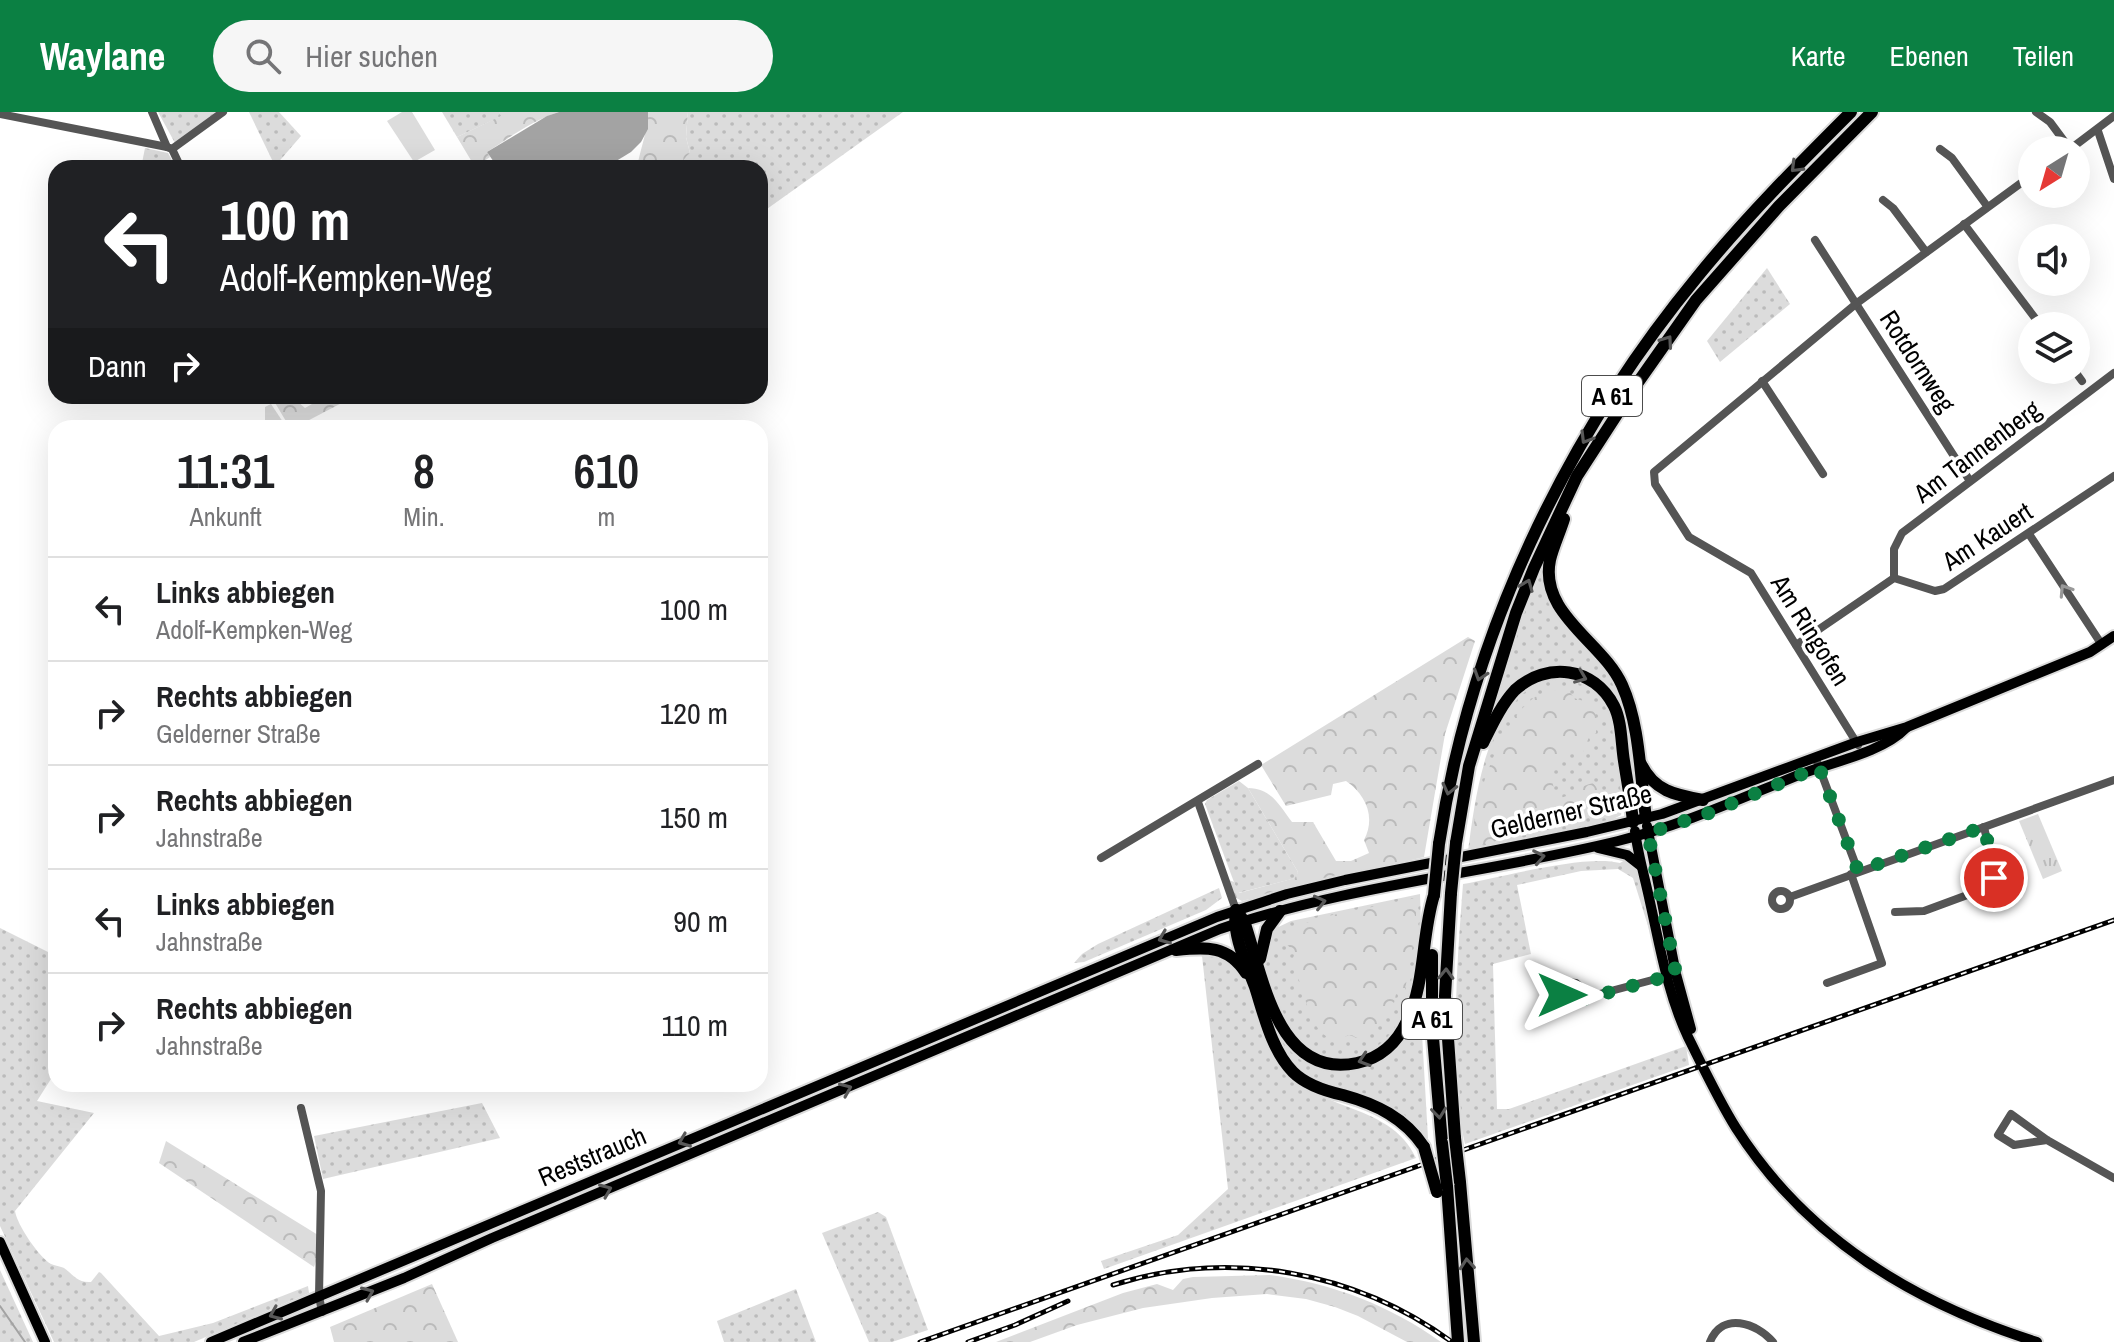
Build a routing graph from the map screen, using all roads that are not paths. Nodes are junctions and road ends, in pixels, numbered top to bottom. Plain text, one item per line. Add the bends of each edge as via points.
1 (152, 112) edge
2 (223, 112) edge
3 (1851, 112) edge
4 (1872, 112) edge
5 (2036, 112) edge
6 (0, 114) edge
7 (2114, 116) edge
8 (2098, 131) junction
9 (2060, 136) edge
10 (2090, 136) edge
11 (170, 148) junction
12 (1940, 149) dead end
13 (177, 160) edge
14 (2114, 179) edge
15 (2018, 185) edge
16 (1883, 200) dead end
17 (1987, 206) junction
18 (1964, 224) junction
19 (1815, 240) dead end
20 (1926, 252) junction
21 (1857, 303) junction
22 (2030, 312) edge
23 (2114, 373) edge
24 (1762, 381) junction
25 (1823, 474) dead end
26 (1577, 476) junction
27 (2114, 476) edge
28 (1970, 481) junction
29 (2029, 534) junction
30 (1894, 578) junction
31 (2114, 636) edge
32 (1796, 645) junction
33 (2102, 645) junction
34 (1860, 747) junction
35 (1638, 758) junction
36 (1818, 763) junction
37 (1258, 764) dead end
38 (1469, 766) junction
39 (2114, 780) edge
40 (1703, 800) junction
41 (1198, 802) junction
42 (1640, 820) junction
43 (1984, 827) junction
44 (1648, 833) junction
45 (1635, 836) junction
46 (1589, 847) junction
47 (1101, 858) dead end
48 (1642, 868) junction
49 (1855, 873) junction
50 (1434, 895) junction
51 (1790, 897) dead end
52 (1280, 911) junction
53 (1895, 912) dead end
54 (1238, 918) junction
55 (1176, 950) junction
56 (1259, 966) junction
57 (1671, 975) junction
58 (1827, 983) dead end
59 (1253, 984) junction
60 (1591, 996) dead end
61 (991, 1011) junction
62 (996, 1026) junction
63 (301, 1108) dead end
64 (2047, 1140) junction
65 (1448, 1141) junction
66 (2114, 1178) edge
67 (1442, 1189) junction
68 (0, 1242) edge
69 (319, 1296) junction
70 (322, 1312) junction
71 (1458, 1337) edge
72 (45, 1342) edge
73 (211, 1342) edge
74 (243, 1342) edge
75 (1474, 1342) edge
76 (1710, 1342) edge
77 (1773, 1342) edge
78 (2037, 1342) edge

1 - 11 street
2 - 11 street
3 -> 50 highway, A 61, bridge via 1697,277 1626,373 1580,447 1504,604 1461,734
26 -> 4 highway, A 61 via 1696,300
5 - 9 street
6 - 11 street
7 - 8 street
8 - 10 street
8 - 14 street
11 - 13 street
12 - 17 street
15 - 17 street
16 - 20 street
17 - 18 street
18 - 20 street
18 - 22 street
19 - 21 street, Rotdornweg
20 - 21 street
21 - 24 street
21 - 28 street, Rotdornweg
23 - 28 street, Am Tannenberg
24 - 25 street
24 - 32 street, Am Ringofen via 1654,472 1655,484 1689,537 1751,573
26 - 35 highway via 1550,560 1552,590 1571,623 1617,674 1631,712
38 -> 26 highway, A 61 via 1516,613
27 - 29 street, Am Kauert
28 - 30 street, Am Tannenberg via 1902,533 1894,549
29 - 30 street, Am Kauert via 1944,589
33 -> 29 street
30 - 32 street
31 - 33 main road, Gelderner Straße
32 - 34 street, Am Ringofen
33 - 34 main road, Gelderner Straße
34 - 36 main road, Gelderner Straße
35 - 40 highway via 1659,788
35 - 42 highway
36 - 40 main road, Gelderner Straße
36 - 44 main road, Gelderner Straße via 1709,813
36 - 49 street
37 - 41 street
38 -> 42 highway via 1514,691 1544,672 1577,673 1597,684 1614,707
65 -> 38 highway, A 61, bridge via 1445,996 1456,843
39 - 43 street
40 - 42 main road, Gelderner Straße
41 - 47 street
41 - 54 street
42 - 44 main road
42 - 45 main road
42 - 54 main road, Gelderner Straße via 1345,880
43 - 49 street
43 - 53 street via 1994,869 1989,887 1924,911
44 - 45 main road, Gelderner Straße
44 - 57 main road
45 - 46 main road, Gelderner Straße
45 - 48 main road
46 - 48 main road via 1627,855
52 -> 46 main road, Gelderner Straße
48 - 57 main road
49 - 51 street
49 - 58 street via 1882,963
50 -> 56 highway via 1412,1010 1389,1047 1366,1061 1329,1064 1295,1048 1282,1030
50 -> 65 highway, A 61 via 1430,985
52 - 54 main road, Gelderner Straße
52 - 56 highway via 1263,939
54 - 55 main road, Reststrauch
54 - 56 highway
54 - 59 highway
54 -> 61 main road, Reststrauch
55 - 59 highway via 1225,951
55 - 62 main road, Reststrauch
57 - 60 street
57 - 78 main road via 1715,1091 1749,1146 1805,1211 1882,1273 1936,1304
59 - 67 highway, bridge via 1292,1071 1315,1087 1405,1122 1424,1147
61 - 62 street
61 -> 69 main road, Reststrauch
70 -> 62 main road, Reststrauch
63 - 69 street via 321,1191
64 - 64 street via 2011,1114 1998,1135 2014,1145
64 - 66 street
65 - 67 highway, A 61, bridge
75 -> 65 highway, A 61, bridge via 1460,1182
67 - 71 highway, A 61
68 - 72 main road
69 - 70 street
69 -> 73 main road, Reststrauch
70 - 74 main road, Reststrauch
76 - 77 street via 1723,1327 1737,1322 1763,1330

